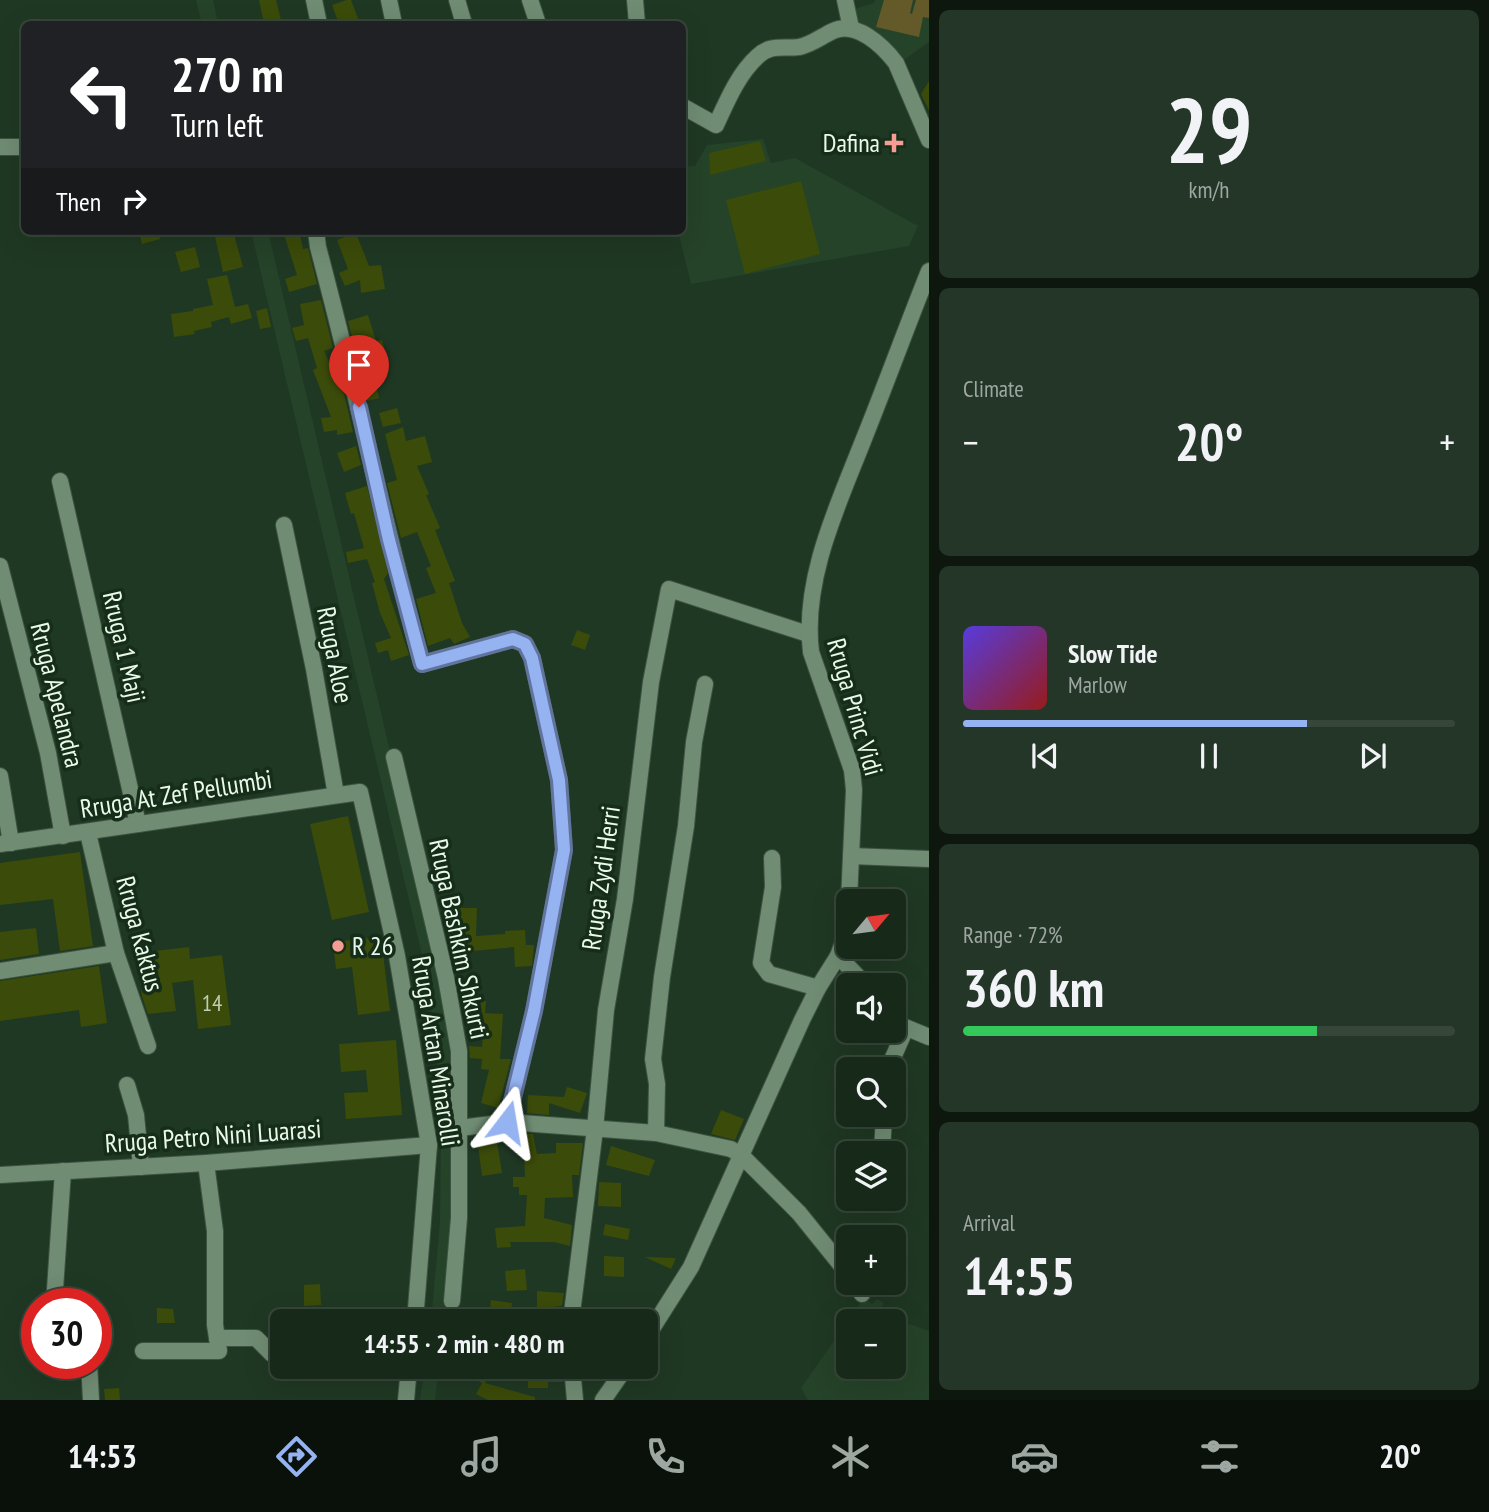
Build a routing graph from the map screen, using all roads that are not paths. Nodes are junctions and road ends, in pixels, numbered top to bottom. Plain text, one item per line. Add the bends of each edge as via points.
1 (314, 0) edge
2 (389, 0) edge
3 (457, 0) edge
4 (530, 0) edge
5 (635, 0) edge
6 (845, 0) edge
7 (318, 21) edge
8 (393, 21) edge
9 (463, 21) edge
10 (537, 21) edge
11 (637, 21) edge
12 (851, 28) junction
13 (686, 108) edge
14 (929, 140) edge
15 (0, 147) edge
16 (21, 147) edge
17 (316, 235) edge
18 (929, 271) edge
19 (60, 481) dead end
20 (284, 525) dead end
21 (0, 566) edge
22 (808, 634) junction
23 (705, 684) dead end
24 (394, 757) dead end
25 (0, 776) edge
26 (360, 792) joint
27 (336, 795) junction
28 (138, 824) junction
29 (88, 833) junction
30 (63, 836) junction
31 (5, 844) edge
32 (851, 856) junction
33 (772, 858) dead end
34 (929, 859) edge
35 (850, 889) edge
36 (116, 953) junction
37 (836, 959) edge
38 (841, 959) edge
39 (0, 971) edge
40 (854, 973) edge
41 (818, 988) junction
42 (906, 1027) edge
43 (929, 1037) edge
44 (148, 1046) dead end
45 (127, 1085) dead end
46 (507, 1122) junction
47 (460, 1128) junction
48 (595, 1129) junction
49 (656, 1133) junction
50 (429, 1145) junction
51 (741, 1154) junction
52 (206, 1163) junction
53 (141, 1167) junction
54 (63, 1171) junction
55 (0, 1175) edge
56 (836, 1259) edge
57 (55, 1288) edge
58 (452, 1301) dead end
59 (416, 1309) edge
60 (572, 1309) edge
61 (658, 1319) edge
62 (217, 1338) junction
63 (143, 1351) dead end
64 (270, 1352) edge
65 (89, 1379) edge
66 (409, 1379) edge
67 (573, 1379) edge
68 (618, 1379) edge
69 (90, 1400) edge
70 (406, 1400) edge
71 (575, 1400) edge
72 (603, 1400) edge

1 - 7 street
2 - 8 street
3 - 9 street
4 - 10 street
5 - 11 street
6 - 12 street
12 - 13 street via 799,47 760,53 739,79 716,125
12 - 14 street via 896,63
15 - 16 street
17 - 46 street via 422,664 513,639 525,644 559,780 564,850 534,1011
18 - 22 street, Rruga Princ Vidi via 832,522 819,565
19 - 28 street, Rruga 1 Maji
20 - 27 street, Rruga Aloe
21 - 30 street, Rruga Apelandra via 48,753
22 - 32 street, Rruga Princ Vidi via 852,770
22 - 48 street, Rruga Zydi Herri via 669,589 606,1010
23 - 49 street via 653,1059
24 - 47 street, Rruga Bashkim Shkurti via 459,1051
25 - 31 street
26 - 27 street, Rruga At Zef Pellumbi
26 - 50 street, Rruga Artan Minarolli via 397,956
27 - 28 street, Rruga At Zef Pellumbi
28 - 29 street, Rruga At Zef Pellumbi
29 - 30 street, Rruga At Zef Pellumbi
29 - 36 street, Rruga Kaktus
30 - 31 street, Rruga At Zef Pellumbi
32 - 34 street
32 - 35 street, Rruga Princ Vidi
33 - 41 street via 773,887 761,963 769,974
36 - 39 street
36 - 44 street, Rruga Kaktus
37 - 41 street, Rruga Princ Vidi
38 - 40 street
41 - 51 street, Rruga Princ Vidi
42 - 43 street
45 - 53 street via 136,1115
46 - 47 street
46 - 48 street
47 - 58 street, Rruga Bashkim Shkurti
48 - 49 street
48 - 60 street, Rruga Zydi Herri
49 - 51 street
50 - 52 street, Rruga Petro Nini Luarasi
50 - 59 street, Rruga Artan Minarolli
51 - 56 street
51 - 61 street, Rruga Princ Vidi via 691,1266
52 - 53 street, Rruga Petro Nini Luarasi
52 - 62 street via 215,1231
53 - 54 street, Rruga Petro Nini Luarasi
54 - 55 street, Rruga Petro Nini Luarasi
54 - 57 street
62 - 63 street via 219,1351
62 - 64 street via 256,1338
65 - 69 street
66 - 70 street
67 - 71 street
68 - 72 street

